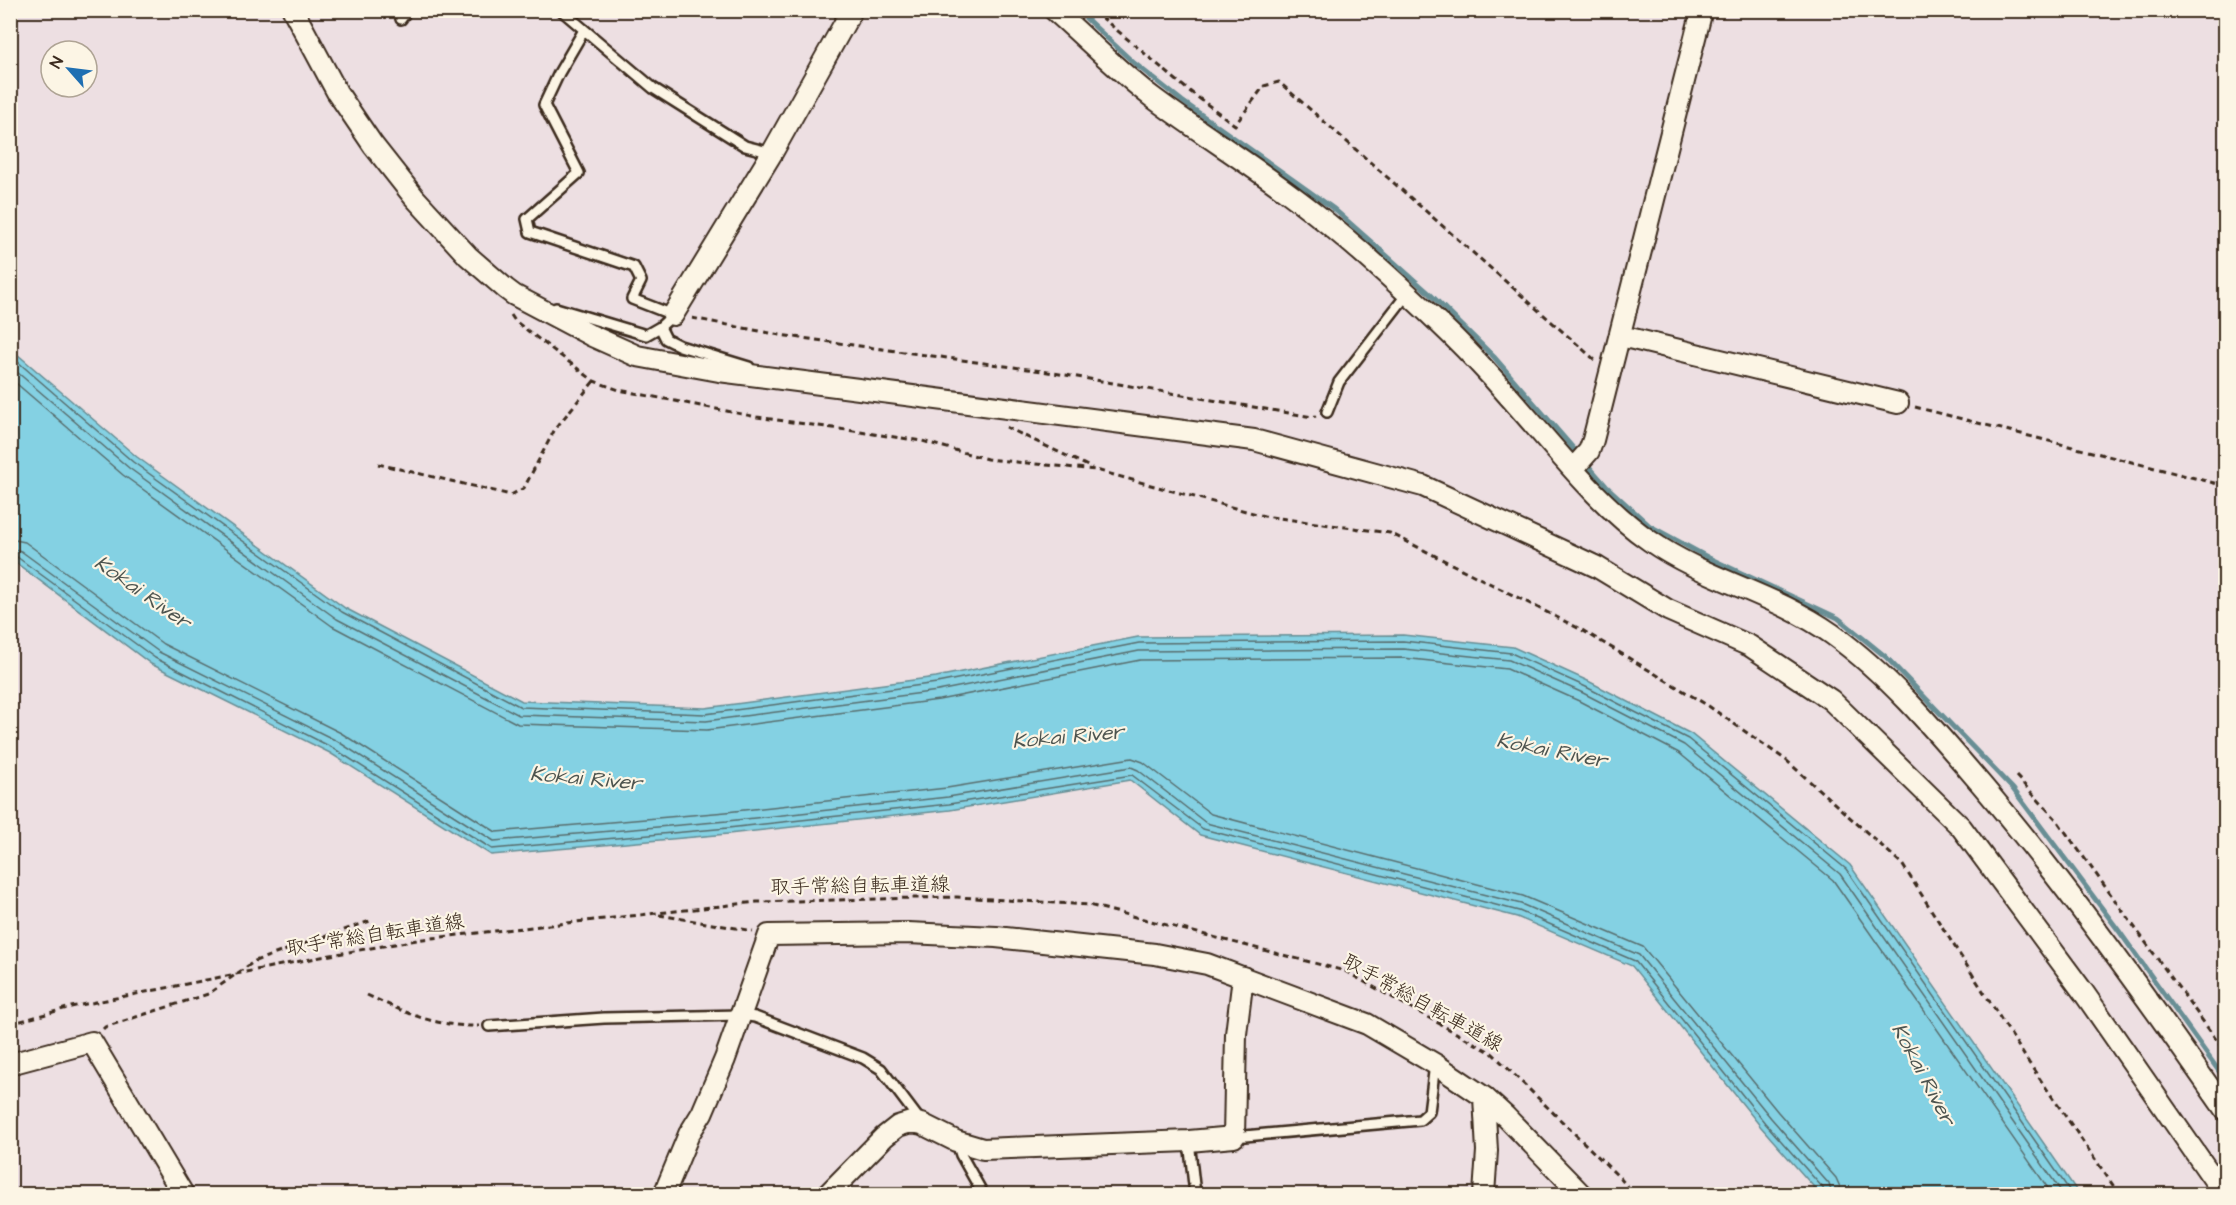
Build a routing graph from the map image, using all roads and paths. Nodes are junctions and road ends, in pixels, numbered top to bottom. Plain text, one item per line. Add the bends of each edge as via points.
1 (293, 10) edge
2 (407, 10) edge
3 (561, 10) edge
4 (852, 10) edge
5 (1054, 10) edge
6 (1094, 10) edge
7 (1702, 10) edge
8 (401, 19) dead end
9 (584, 30) junction
10 (772, 153) junction
11 (510, 292) junction
12 (1407, 294) junction
13 (667, 321) junction
14 (1621, 336) junction
15 (1610, 373) junction
16 (594, 381) junction
17 (796, 381) junction
18 (1898, 403) joint
19 (1326, 412) joint
20 (1002, 425) dead end
21 (378, 464) dead end
22 (1573, 469) junction
23 (1096, 470) junction
24 (2226, 486) edge
25 (2016, 776) dead end
26 (653, 914) junction
27 (370, 921) dead end
28 (769, 935) junction
29 (235, 974) junction
30 (1243, 977) junction
31 (367, 995) dead end
32 (741, 1015) junction
33 (10, 1024) edge
34 (489, 1026) joint
35 (92, 1042) junction
36 (2226, 1052) edge
37 (10, 1064) edge
38 (1435, 1064) junction
39 (1484, 1097) junction
40 (2226, 1111) edge
41 (922, 1124) junction
42 (1234, 1137) junction
43 (956, 1141) junction
44 (1189, 1142) junction
45 (183, 1194) edge
46 (664, 1194) edge
47 (828, 1194) edge
48 (984, 1194) edge
49 (1195, 1194) edge
50 (1484, 1194) edge
51 (1581, 1194) edge
52 (1634, 1194) edge
53 (2119, 1194) edge
54 (2224, 1194) edge

1 - 11 street via 337,92 373,145 468,256
2 - 8 lane
3 - 9 lane
4 - 10 street
5 - 12 street via 1149,94 1299,200
6 - 15 path via 1235,125 1264,86 1279,82
7 - 14 street
9 - 10 lane via 653,88 745,146
9 - 13 lane via 544,105 579,173 527,219 530,232 634,267 641,281 632,299
10 - 13 street
11 - 13 lane via 646,335
11 - 16 path via 502,303 515,321
11 - 17 street via 637,356
12 - 19 lane via 1339,382
12 - 22 street via 1495,381
13 - 17 lane via 666,339 680,346
13 - 19 path via 1042,371 1312,417
14 - 15 street
14 - 18 street
15 - 22 street via 1589,451
16 - 21 path via 555,429 524,488 511,495
16 - 23 path via 619,390 757,417 922,441 987,459
17 - 54 street via 1254,440 1423,486 1597,567 1668,610 1750,646 1832,700 1961,827 2084,993
18 - 24 path
20 - 23 path
22 - 40 street via 1650,542 1830,632 1923,716 2032,845 2119,959
23 - 53 path via 1264,516 1390,533 1582,630 1707,705 1786,760 1902,864 2029,1063
25 - 36 path via 2056,819
26 - 28 path
26 - 29 path, 取手常総自転車道線 via 423,939
26 - 52 path, 取手常総自転車道線 via 758,902 957,897 1089,905 1345,971 1492,1053
27 - 29 path via 255,961
28 - 30 street via 908,933 996,937 1186,960
28 - 32 street
29 - 33 path, 取手常総自転車道線 via 71,1007
29 - 35 path via 208,994 105,1027
30 - 38 street via 1367,1024
30 - 42 street via 1236,1034
31 - 34 path via 422,1019 452,1026
32 - 34 lane
32 - 41 lane via 863,1058 881,1069
32 - 46 street
35 - 37 street
35 - 45 street
38 - 39 street
38 - 42 lane via 1429,1112 1420,1120
39 - 50 street
39 - 51 street
41 - 43 street
41 - 47 street via 898,1126
42 - 44 street
43 - 44 street via 983,1149
43 - 48 lane
44 - 49 lane

